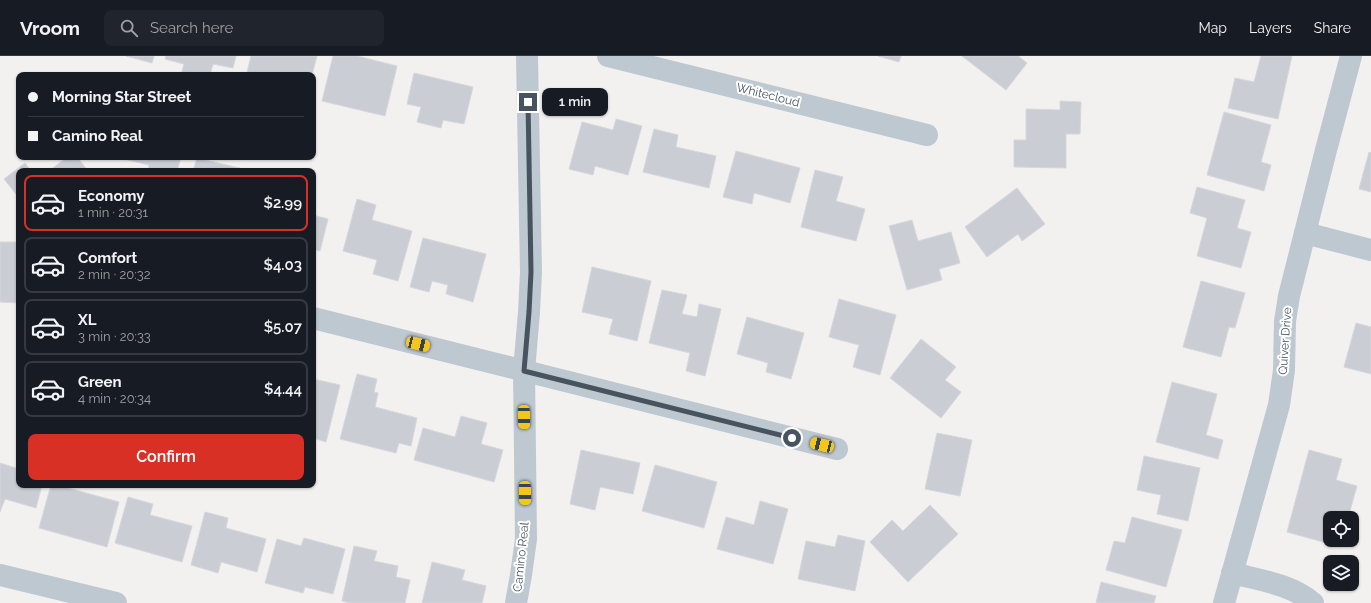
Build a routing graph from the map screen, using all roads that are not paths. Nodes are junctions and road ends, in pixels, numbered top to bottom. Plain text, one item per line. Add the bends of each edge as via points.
1 (527, 56) edge
2 (608, 56) edge
3 (1352, 56) edge
4 (927, 135) dead end
5 (1305, 233) junction
6 (1371, 250) edge
7 (316, 319) edge
8 (524, 371) junction
9 (837, 449) dead end
10 (1232, 573) junction
11 (0, 574) edge
12 (116, 603) edge
13 (516, 603) edge
14 (1224, 603) edge
15 (1313, 603) edge

1 - 8 street, Camino Real via 531,272
2 - 4 street, Whitecloud
3 - 5 street, Quiver Drive
5 - 6 street
5 - 10 street, Quiver Drive via 1285,321 1284,370 1279,404
7 - 8 street
8 - 9 street
8 - 13 street, Camino Real via 526,539
10 - 14 street, Quiver Drive
10 - 15 street via 1282,586
11 - 12 street

